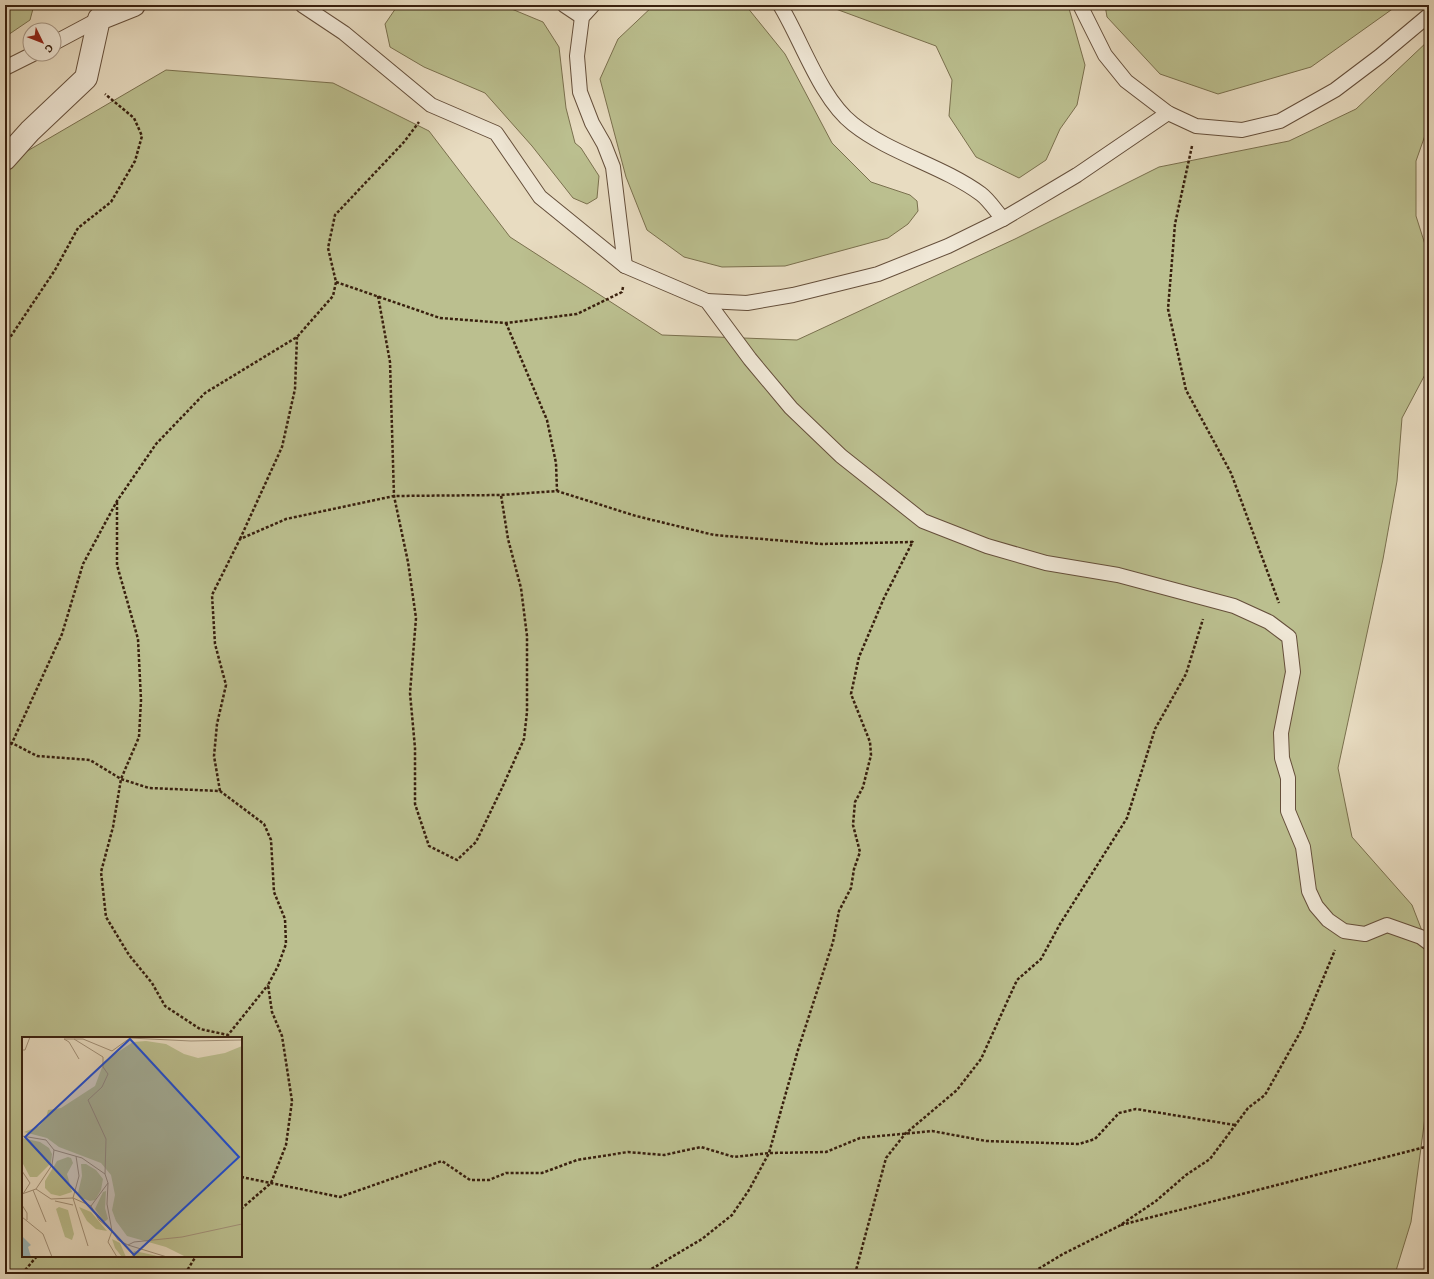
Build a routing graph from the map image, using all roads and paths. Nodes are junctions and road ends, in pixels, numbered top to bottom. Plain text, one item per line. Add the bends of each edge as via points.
1 (134, 5) edge
2 (302, 5) edge
3 (564, 5) edge
4 (593, 5) edge
5 (780, 5) edge
6 (1080, 5) edge
7 (1429, 15) edge
8 (582, 17) junction
9 (99, 19) junction
10 (62, 39) edge
11 (22, 60) edge
12 (5, 68) edge
13 (86, 78) junction
14 (431, 105) junction
15 (1168, 113) junction
16 (1196, 126) junction
17 (5, 159) edge
18 (1003, 219) junction
19 (625, 266) junction
20 (336, 282) junction
21 (378, 296) junction
22 (707, 301) junction
23 (506, 323) junction
24 (296, 336) junction
25 (5, 345) edge
26 (557, 491) junction
27 (501, 495) junction
28 (394, 496) junction
29 (117, 501) junction
30 (923, 521) junction
31 (240, 539) junction
32 (913, 542) junction
33 (1208, 599) junction
34 (1289, 637) junction
35 (12, 743) junction
36 (5, 744) edge
37 (5, 753) edge
38 (121, 780) junction
39 (220, 791) junction
40 (1344, 931) junction
41 (1429, 943) edge
42 (268, 985) junction
43 (1235, 1125) junction
44 (906, 1134) junction
45 (1429, 1146) edge
46 (769, 1153) junction
47 (242, 1177) edge
48 (271, 1183) junction
49 (242, 1208) edge
50 (1119, 1226) junction
51 (36, 1257) edge
52 (195, 1257) edge
53 (22, 1274) edge
54 (185, 1274) edge
55 (643, 1274) edge
56 (855, 1274) edge
57 (1030, 1274) edge

1 - 9 street
2 - 14 lane via 344,33
3 - 8 lane
4 - 8 lane
5 - 18 lane via 829,97 851,123 881,144 944,171 982,195
6 - 15 lane via 1105,55 1126,81
7 - 16 lane via 1335,90 1280,121 1242,130
8 - 19 lane via 577,56 580,92 613,167
9 - 10 lane
9 - 13 street
11 - 12 lane
13 - 17 street via 30,131
13 - 25 path via 134,118 142,136 135,161 111,202 78,228 55,270
14 - 19 lane via 496,134 540,197
14 - 20 path via 404,142 335,214 328,248
15 - 16 lane
15 - 18 lane via 1077,175
16 - 34 path via 1175,224 1168,309 1186,390 1231,473 1254,532
18 - 22 lane via 948,246 878,274 793,295 747,303
19 - 22 lane
19 - 23 path via 622,292 603,302 577,314
20 - 21 path
20 - 24 path via 333,296
21 - 23 path via 440,318
21 - 28 path via 390,362
22 - 30 lane via 791,408 842,456
23 - 26 path via 547,420 556,463
24 - 29 path via 205,393 156,444
24 - 31 path via 295,389 282,447
26 - 27 path
26 - 32 path via 636,516 714,535 822,544
27 - 28 path
27 - 28 path via 508,539 521,588 526,629 527,712 524,739 476,842 457,860 429,846 415,804 415,748 410,693 416,618 408,562
28 - 31 path via 286,519
29 - 35 path via 83,564 62,634
29 - 38 path via 117,565 138,639 141,700 139,737
30 - 32 path
30 - 33 lane via 987,546 1046,563 1118,575
31 - 39 path via 212,595 215,644 226,685 217,724 214,756
32 - 46 path via 884,598 859,657 851,694 870,742 871,755 863,787 855,802 853,825 860,852 851,888 839,912 833,942 798,1050
33 - 34 lane via 1234,606 1269,622
33 - 44 path via 1186,674 1155,729 1127,818 1060,924 1041,959 1018,980 980,1060 957,1090
34 - 40 lane via 1293,672 1281,733 1282,758 1288,778 1288,811 1303,847 1309,891 1316,906
35 - 36 path
35 - 37 path
35 - 38 path via 37,756 90,760
38 - 39 path via 149,788
38 - 42 path via 113,827 101,872 106,917 129,955 152,982 166,1006 200,1029 228,1035
39 - 42 path via 264,824 271,840 274,892 285,920 286,944
40 - 41 lane via 1365,934 1387,925 1421,937
40 - 43 path via 1302,1029 1269,1088
42 - 48 path via 272,1012 282,1036 292,1101 286,1145
43 - 44 path via 1136,1109 1119,1113 1096,1139 1079,1144 986,1141 932,1131
43 - 50 path via 1210,1159
44 - 46 path via 860,1138 826,1152
44 - 56 path via 886,1158
45 - 50 path
46 - 48 path via 734,1157 701,1147 664,1155 628,1152 577,1160 542,1173 506,1173 489,1180 470,1180 442,1161 340,1197
46 - 55 path via 732,1215 702,1239
47 - 48 path
48 - 49 path
50 - 57 path
51 - 53 path
52 - 54 path

